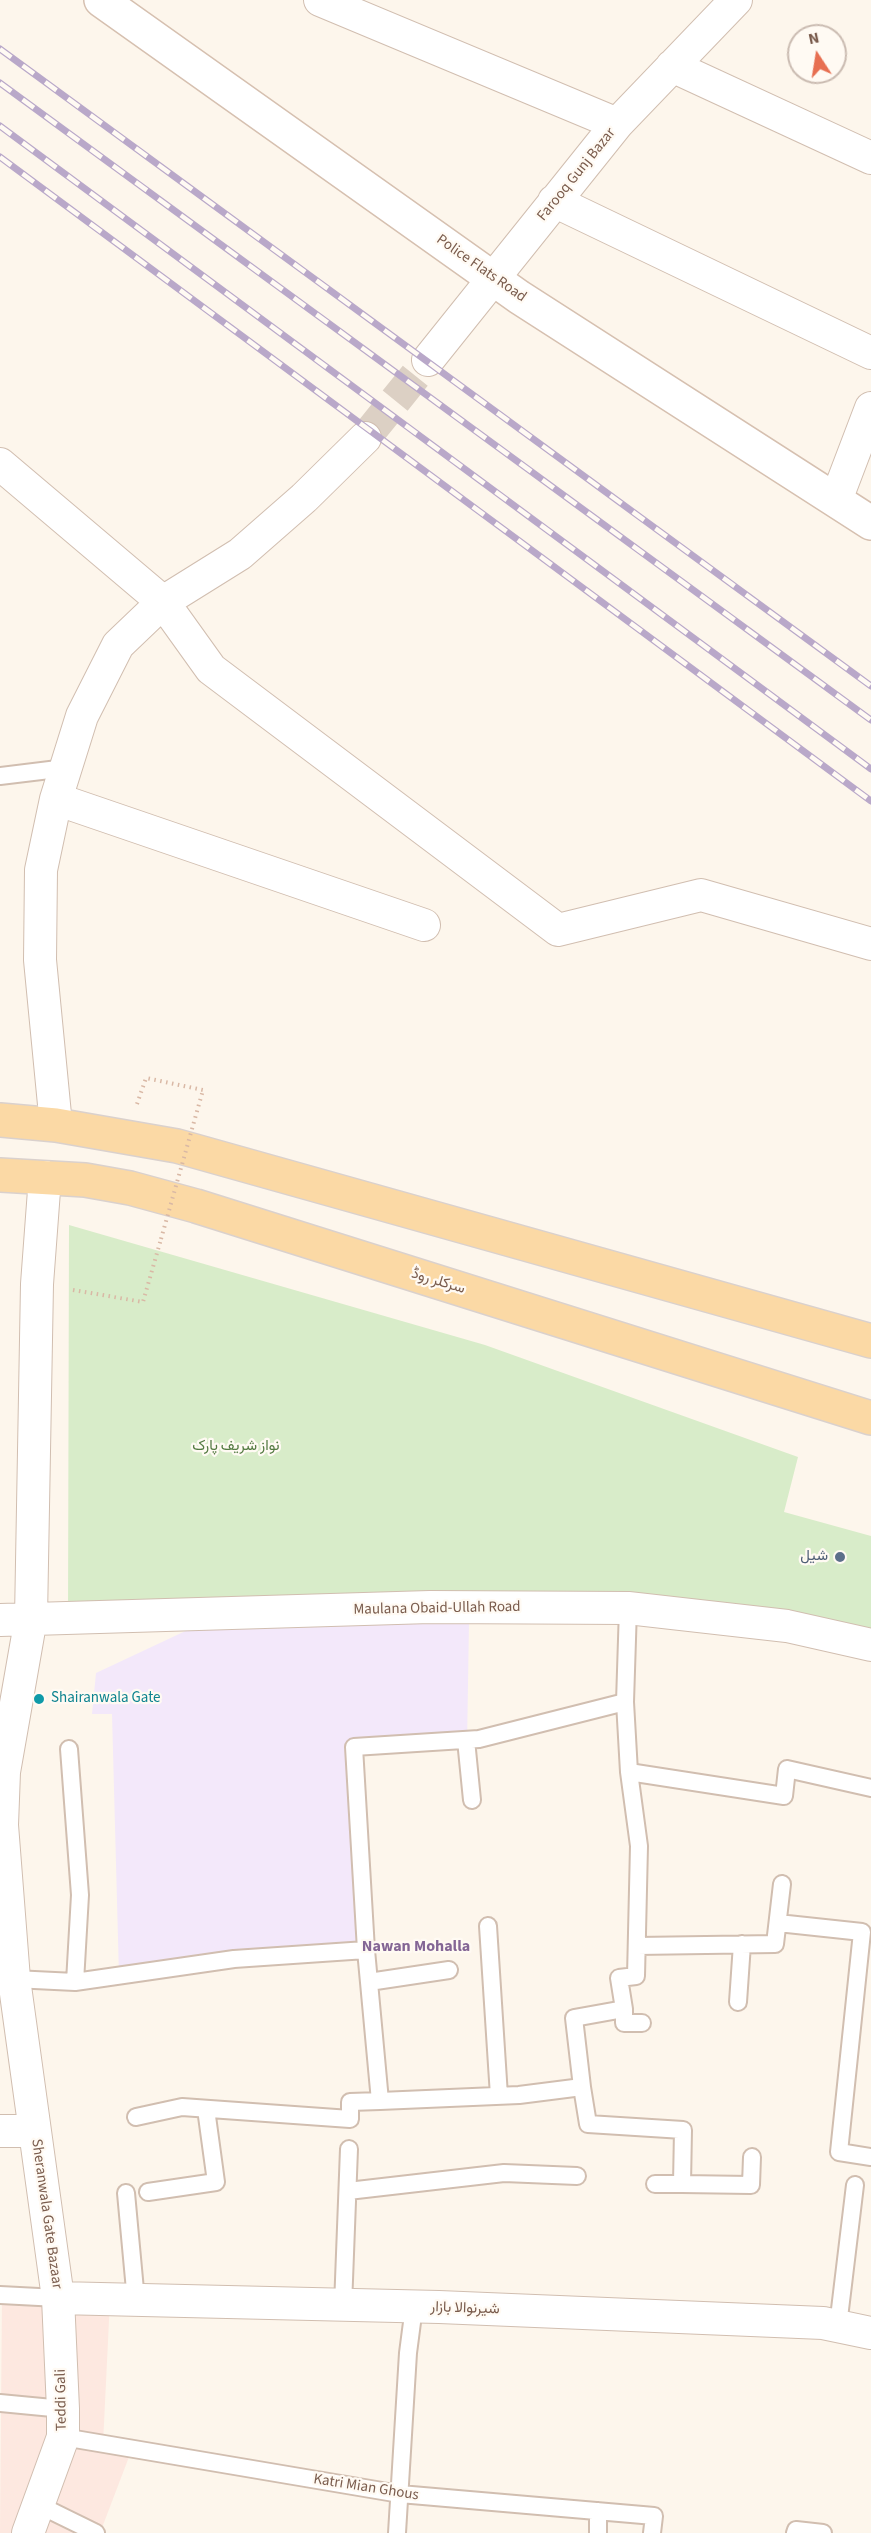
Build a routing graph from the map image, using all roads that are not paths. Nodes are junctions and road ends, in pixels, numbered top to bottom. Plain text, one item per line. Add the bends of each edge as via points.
1 (101, 0) edge
2 (320, 0) edge
3 (736, 0) edge
4 (672, 66) junction
5 (617, 124) junction
6 (871, 158) edge
7 (554, 201) junction
8 (494, 280) junction
9 (871, 353) edge
10 (429, 360) tunnel mouth
11 (871, 408) edge
12 (365, 438) tunnel mouth
13 (0, 464) edge
14 (836, 500) junction
15 (871, 523) edge
16 (163, 602) junction
17 (66, 768) junction
18 (0, 776) edge
19 (56, 799) junction
20 (424, 925) dead end
21 (871, 944) edge
22 (0, 1120) edge
23 (56, 1125) junction
24 (0, 1175) edge
25 (45, 1177) junction
26 (871, 1341) edge
27 (871, 1418) edge
28 (628, 1608) junction
29 (31, 1618) junction
30 (0, 1620) edge
31 (871, 1645) edge
32 (625, 1702) junction
33 (466, 1740) junction
34 (69, 1749) dead end
35 (629, 1772) junction
36 (871, 1788) edge
37 (472, 1800) dead end
38 (782, 1884) dead end
39 (778, 1923) junction
40 (488, 1926) dead end
41 (742, 1944) junction
42 (637, 1946) junction
43 (366, 1950) junction
44 (449, 1970) dead end
45 (14, 1978) junction
46 (75, 1982) junction
47 (369, 1982) junction
48 (738, 2002) dead end
49 (624, 2009) junction
50 (642, 2023) dead end
51 (582, 2087) junction
52 (499, 2096) junction
53 (380, 2101) junction
54 (206, 2109) junction
55 (136, 2116) dead end
56 (0, 2130) edge
57 (34, 2131) junction
58 (349, 2149) dead end
59 (752, 2157) dead end
60 (871, 2157) edge
61 (577, 2176) dead end
62 (655, 2184) dead end
63 (682, 2184) junction
64 (855, 2185) dead end
65 (348, 2191) junction
66 (148, 2192) dead end
67 (126, 2193) dead end
68 (0, 2295) edge
69 (58, 2298) junction
70 (136, 2301) junction
71 (343, 2306) junction
72 (414, 2307) junction
73 (838, 2326) junction
74 (871, 2333) edge
75 (0, 2403) edge
76 (63, 2423) junction
77 (400, 2494) junction
78 (598, 2511) junction
79 (33, 2519) edge
80 (96, 2533) edge
81 (397, 2533) edge
82 (598, 2533) edge
83 (652, 2533) edge
84 (795, 2533) edge
85 (823, 2533) edge

1 - 8 street, Police Flats Road
2 - 5 street
3 - 4 street, Farooq Gunj Bazar
4 - 5 street, Farooq Gunj Bazar
4 - 6 street
5 - 7 street, Farooq Gunj Bazar
7 - 8 street, Farooq Gunj Bazar
7 - 9 street
8 - 10 street, Farooq Gunj Bazar
8 - 14 street, Police Flats Road
11 - 14 street
12 - 16 street via 240,554
13 - 16 street
14 - 15 street, Police Flats Road
16 - 17 street via 118,645 82,717
16 - 21 street via 211,669 558,930 701,895
17 - 18 lane
17 - 19 street
19 - 20 street
19 - 23 street via 41,870 40,960
22 - 23 main road
23 - 26 main road via 177,1146
24 - 25 main road, سرکلر روڈ
25 - 27 main road, سرکلر روڈ via 119,1186 196,1206
25 - 29 street, Sheranwala Gate Bazaar via 37,1284
28 - 29 street, Maulana Obaid-Ullah Road via 430,1607
28 - 31 street, Maulana Obaid-Ullah Road via 787,1626
28 - 32 lane
29 - 30 street, Maulana Obaid-Ullah Road
29 - 45 street, Sheranwala Gate Bazaar via 4,1772 2,1825
32 - 33 lane
32 - 35 lane
33 - 37 lane
33 - 43 lane via 354,1747
34 - 46 lane via 80,1895
35 - 36 lane via 784,1796 788,1769
35 - 42 lane via 639,1846
38 - 39 lane
39 - 41 lane via 775,1944
39 - 60 lane via 862,1932 839,2152
40 - 52 lane
41 - 42 lane
41 - 48 lane
42 - 49 lane via 636,1976 619,1978
43 - 46 lane via 234,1959
43 - 47 lane
44 - 47 lane
45 - 46 lane
45 - 57 street, Sheranwala Gate Bazaar
47 - 53 lane
49 - 50 lane via 624,2023
49 - 51 lane via 574,2018
51 - 52 lane
51 - 63 lane via 588,2124 683,2130
52 - 53 lane
53 - 54 lane via 350,2102 350,2119
54 - 55 lane via 182,2107
54 - 66 lane via 216,2182
56 - 57 street
57 - 69 street, Sheranwala Gate Bazaar
58 - 65 lane
59 - 63 lane via 751,2185
61 - 65 lane via 504,2173
62 - 63 lane
64 - 73 lane
65 - 71 lane
67 - 70 lane
68 - 69 lane
69 - 70 street, شیرنوالا بازار
69 - 76 street, Teddi Gali
70 - 71 street, شیرنوالا بازار
71 - 72 street, شیرنوالا بازار
72 - 73 street, شیرنوالا بازار
72 - 77 lane
73 - 74 street, شیرنوالا بازار
75 - 76 lane, Katri Mian Ghous
76 - 77 lane, Katri Mian Ghous
76 - 79 street, Teddi Gali
77 - 78 lane, Katri Mian Ghous
77 - 81 lane
78 - 82 lane
78 - 83 lane, Katri Mian Ghous via 654,2516
79 - 80 lane
84 - 85 lane

